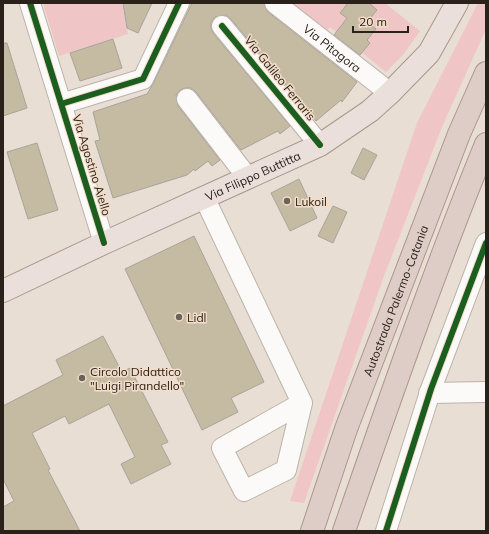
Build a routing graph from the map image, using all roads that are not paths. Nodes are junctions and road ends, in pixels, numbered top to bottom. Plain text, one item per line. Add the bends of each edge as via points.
1 (30, 3) edge
2 (179, 3) edge
3 (275, 3) edge
4 (457, 3) edge
5 (222, 26) dead end
6 (486, 73) edge
7 (390, 94) junction
8 (187, 99) dead end
9 (61, 104) junction
10 (486, 144) edge
11 (320, 145) junction
12 (248, 178) junction
13 (204, 197) junction
14 (104, 243) junction
15 (486, 243) edge
16 (3, 291) edge
17 (486, 392) edge
18 (429, 393) junction
19 (302, 403) junction
20 (312, 531) edge
21 (344, 531) edge
22 (386, 531) edge

1 - 9 street, Via Agostino Aiello
2 - 9 street via 143,79
3 - 7 street, Via Pitagora
4 - 7 main road, Via Filippo Buttitta via 429,53
5 - 11 street, Via Galileo Ferraris
6 - 20 highway, Autostrada Palermo-Catania via 459,134 346,429
7 - 11 main road, Via Filippo Buttitta
8 - 12 street
9 - 14 street, Via Agostino Aiello
10 - 21 highway via 452,229
11 - 12 main road, Via Filippo Buttitta
12 - 13 main road, Via Filippo Buttitta
13 - 14 main road, Via Filippo Buttitta
13 - 19 street
14 - 16 main road, Via Filippo Buttitta
15 - 18 street
17 - 18 street
18 - 22 street
19 - 19 street via 222,448 244,491 286,470

